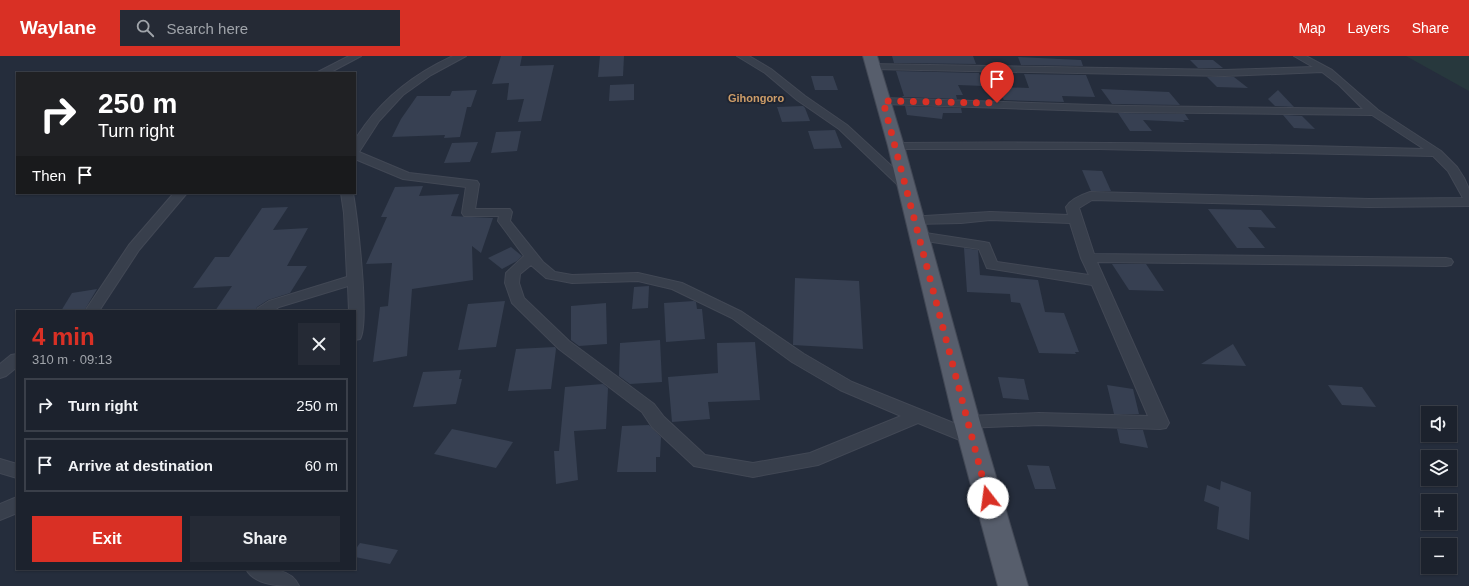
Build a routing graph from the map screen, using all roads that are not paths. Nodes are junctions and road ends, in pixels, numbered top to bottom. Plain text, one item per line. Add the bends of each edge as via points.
1 (356, 56) edge
2 (461, 56) edge
3 (742, 56) edge
4 (1298, 56) edge
5 (871, 61) edge
6 (1323, 70) junction
7 (323, 72) edge
8 (883, 101) junction
9 (1374, 112) junction
10 (896, 146) junction
11 (356, 148) edge
12 (1437, 153) junction
13 (356, 155) edge
14 (905, 185) junction
15 (180, 194) edge
16 (347, 194) edge
17 (1469, 198) edge
18 (1469, 202) edge
19 (1076, 219) junction
20 (916, 228) junction
21 (531, 256) junction
22 (1088, 258) junction
23 (1446, 262) dead end
24 (354, 280) junction
25 (1098, 281) junction
26 (93, 310) edge
27 (265, 310) edge
28 (356, 324) edge
29 (16, 360) edge
30 (0, 372) edge
31 (918, 416) junction
32 (970, 430) junction
33 (0, 466) edge
34 (16, 471) edge
35 (16, 505) edge
36 (0, 512) edge
37 (258, 570) edge
38 (289, 586) edge
39 (1013, 586) edge

1 - 7 street
2 - 11 street via 433,69 397,93 366,129
3 - 14 street via 768,71 842,127
4 - 6 street
5 - 6 street via 1225,73
5 - 8 main road
6 - 9 street via 1338,78
8 - 9 street via 1125,109
8 - 10 main road
9 - 12 street
10 - 12 street via 1184,146
10 - 14 main road
12 - 17 street via 1459,177 1462,190
13 - 21 street via 407,176 473,184 468,213 506,212 504,222
14 - 20 main road
15 - 26 street via 134,248
16 - 24 street
18 - 19 street via 1369,203 1090,196 1072,207
19 - 20 street via 990,216
19 - 22 street
20 - 25 street via 984,246 992,265
20 - 32 main road
21 - 31 street via 551,275 572,279 638,277 677,286 737,315 798,358 846,386
21 - 31 street via 513,273 512,283 517,300 564,345 648,408 658,422 700,461 753,470 812,460
22 - 23 street
22 - 25 street
24 - 27 street via 274,304
24 - 28 street
25 - 32 street via 1160,423 1039,418
29 - 30 street
31 - 32 street
32 - 39 main road
33 - 34 street
35 - 36 street
37 - 38 street

